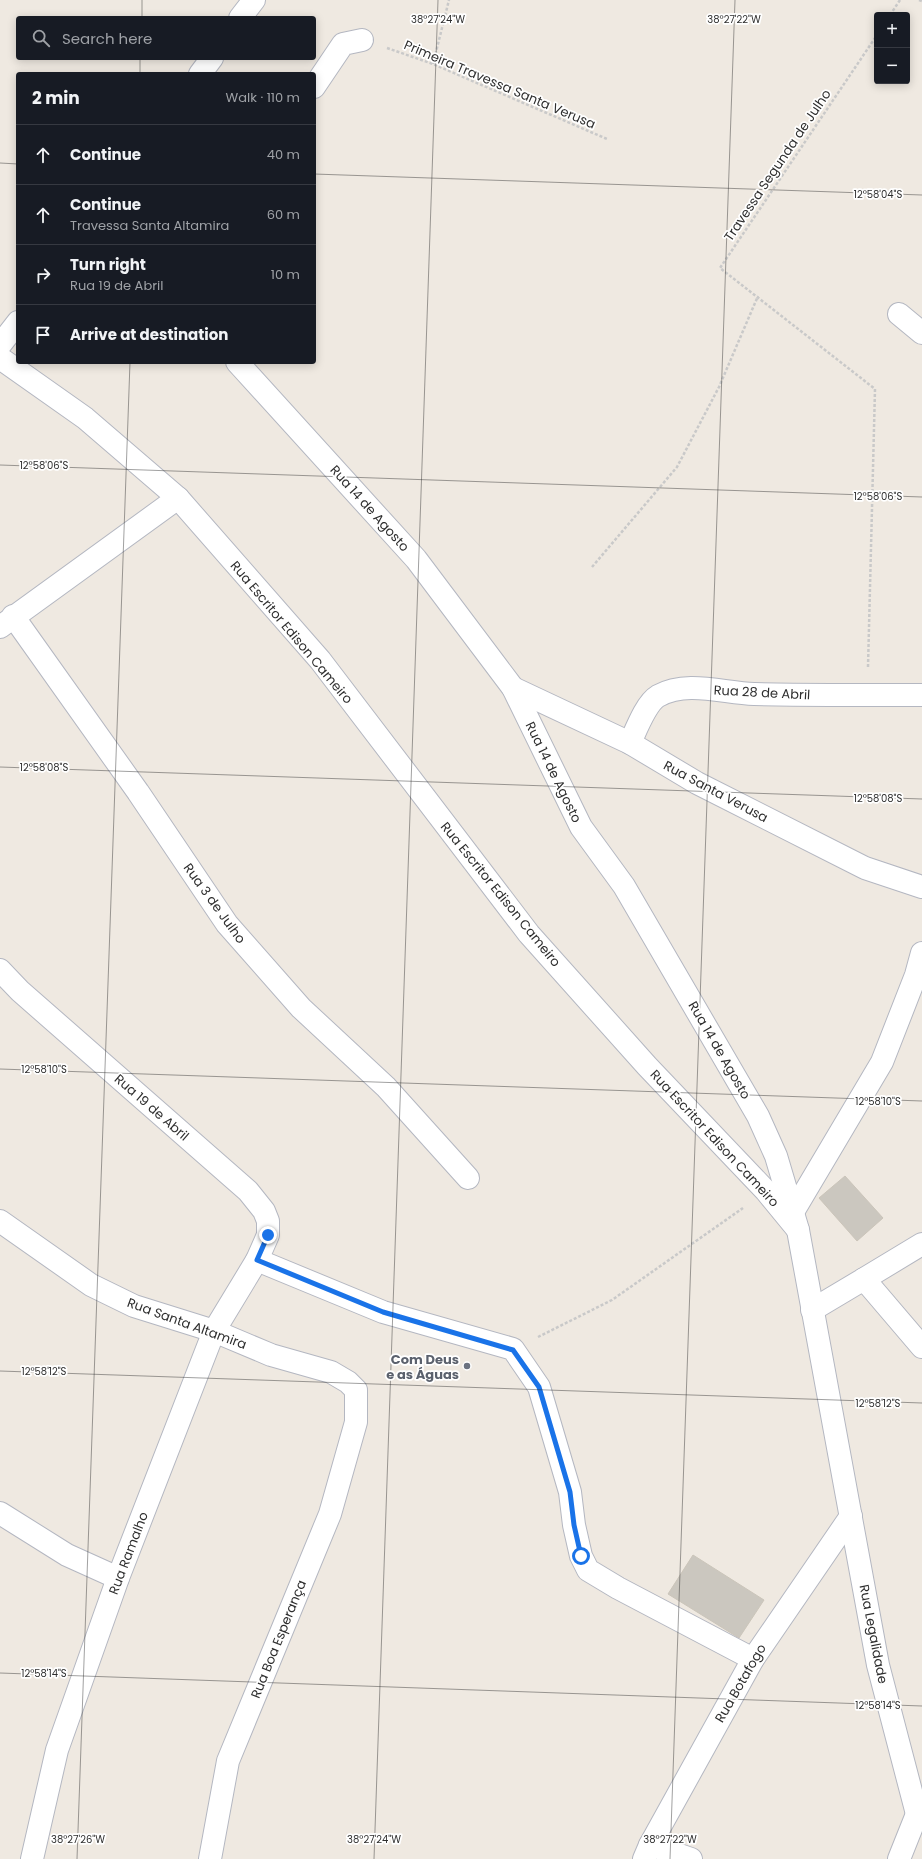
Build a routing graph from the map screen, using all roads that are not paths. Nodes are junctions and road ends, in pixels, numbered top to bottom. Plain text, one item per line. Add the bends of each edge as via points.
1 (254, 0) edge
2 (242, 16) edge
3 (362, 40) road end
4 (210, 60) edge
5 (202, 72) edge
6 (316, 84) edge
7 (899, 314) dead end
8 (16, 325) edge
9 (922, 333) edge
10 (0, 345) edge
11 (0, 358) edge
12 (239, 364) edge
13 (178, 498) junction
14 (7, 621) edge
15 (514, 688) junction
16 (922, 695) edge
17 (630, 743) junction
18 (922, 887) edge
19 (922, 953) edge
20 (0, 970) edge
21 (468, 1178) dead end
22 (0, 1221) edge
23 (796, 1221) junction
24 (922, 1244) edge
25 (257, 1260) junction
26 (864, 1278) junction
27 (812, 1310) junction
28 (214, 1331) junction
29 (922, 1347) edge
30 (356, 1422) joint
31 (0, 1513) edge
32 (851, 1516) junction
33 (118, 1578) junction
34 (753, 1658) junction
35 (919, 1816) edge
36 (647, 1852) edge
37 (32, 1859) edge
38 (210, 1859) edge
39 (691, 1859) edge
40 (899, 1859) edge

1 - 2 street
3 - 6 street via 343,44
4 - 5 street
7 - 9 street
8 - 10 street
11 - 13 street, Rua Escritor Edison Cameiro via 85,418
12 - 15 street, Rua 14 de Agosto via 416,559
13 - 14 street
13 - 23 street, Rua Escritor Edison Cameiro via 320,660 529,934 647,1066
14 - 21 street, Rua 3 de Julho via 138,792 227,924 301,1008 386,1087
15 - 17 street, Rua Santa Verusa
15 - 23 street, Rua 14 de Agosto via 581,827 624,886 758,1116 776,1156
16 - 17 street, Rua 28 de Abril via 752,694 703,688 672,690 650,704
17 - 18 street, Rua Santa Verusa via 697,783 865,868
19 - 23 street via 882,1062 813,1182
20 - 25 street, Rua 19 de Abril via 20,991 248,1191 264,1211 268,1221 268,1235
22 - 28 street, Rua Santa Altamira via 91,1285 134,1306
23 - 27 street, Rua Escritor Edison Cameiro
24 - 26 street
25 - 28 street, Rua Ramalho
25 - 34 street via 383,1312 513,1350 539,1387 570,1492 581,1556 588,1570
26 - 27 street
26 - 29 street
27 - 32 street, Rua Escritor Edison Cameiro
28 - 30 street, Rua Santa Altamira via 271,1355 331,1372 348,1382 356,1390
28 - 33 street, Rua Ramalho
30 - 38 street, Rua Boa Esperança via 330,1514 228,1761
31 - 33 street via 67,1555
32 - 34 street, Rua Botafogo
32 - 35 street, Rua Legalidade via 878,1664
33 - 37 street, Rua Ramalho via 57,1750
34 - 36 street, Rua Botafogo
35 - 40 street
36 - 39 street

